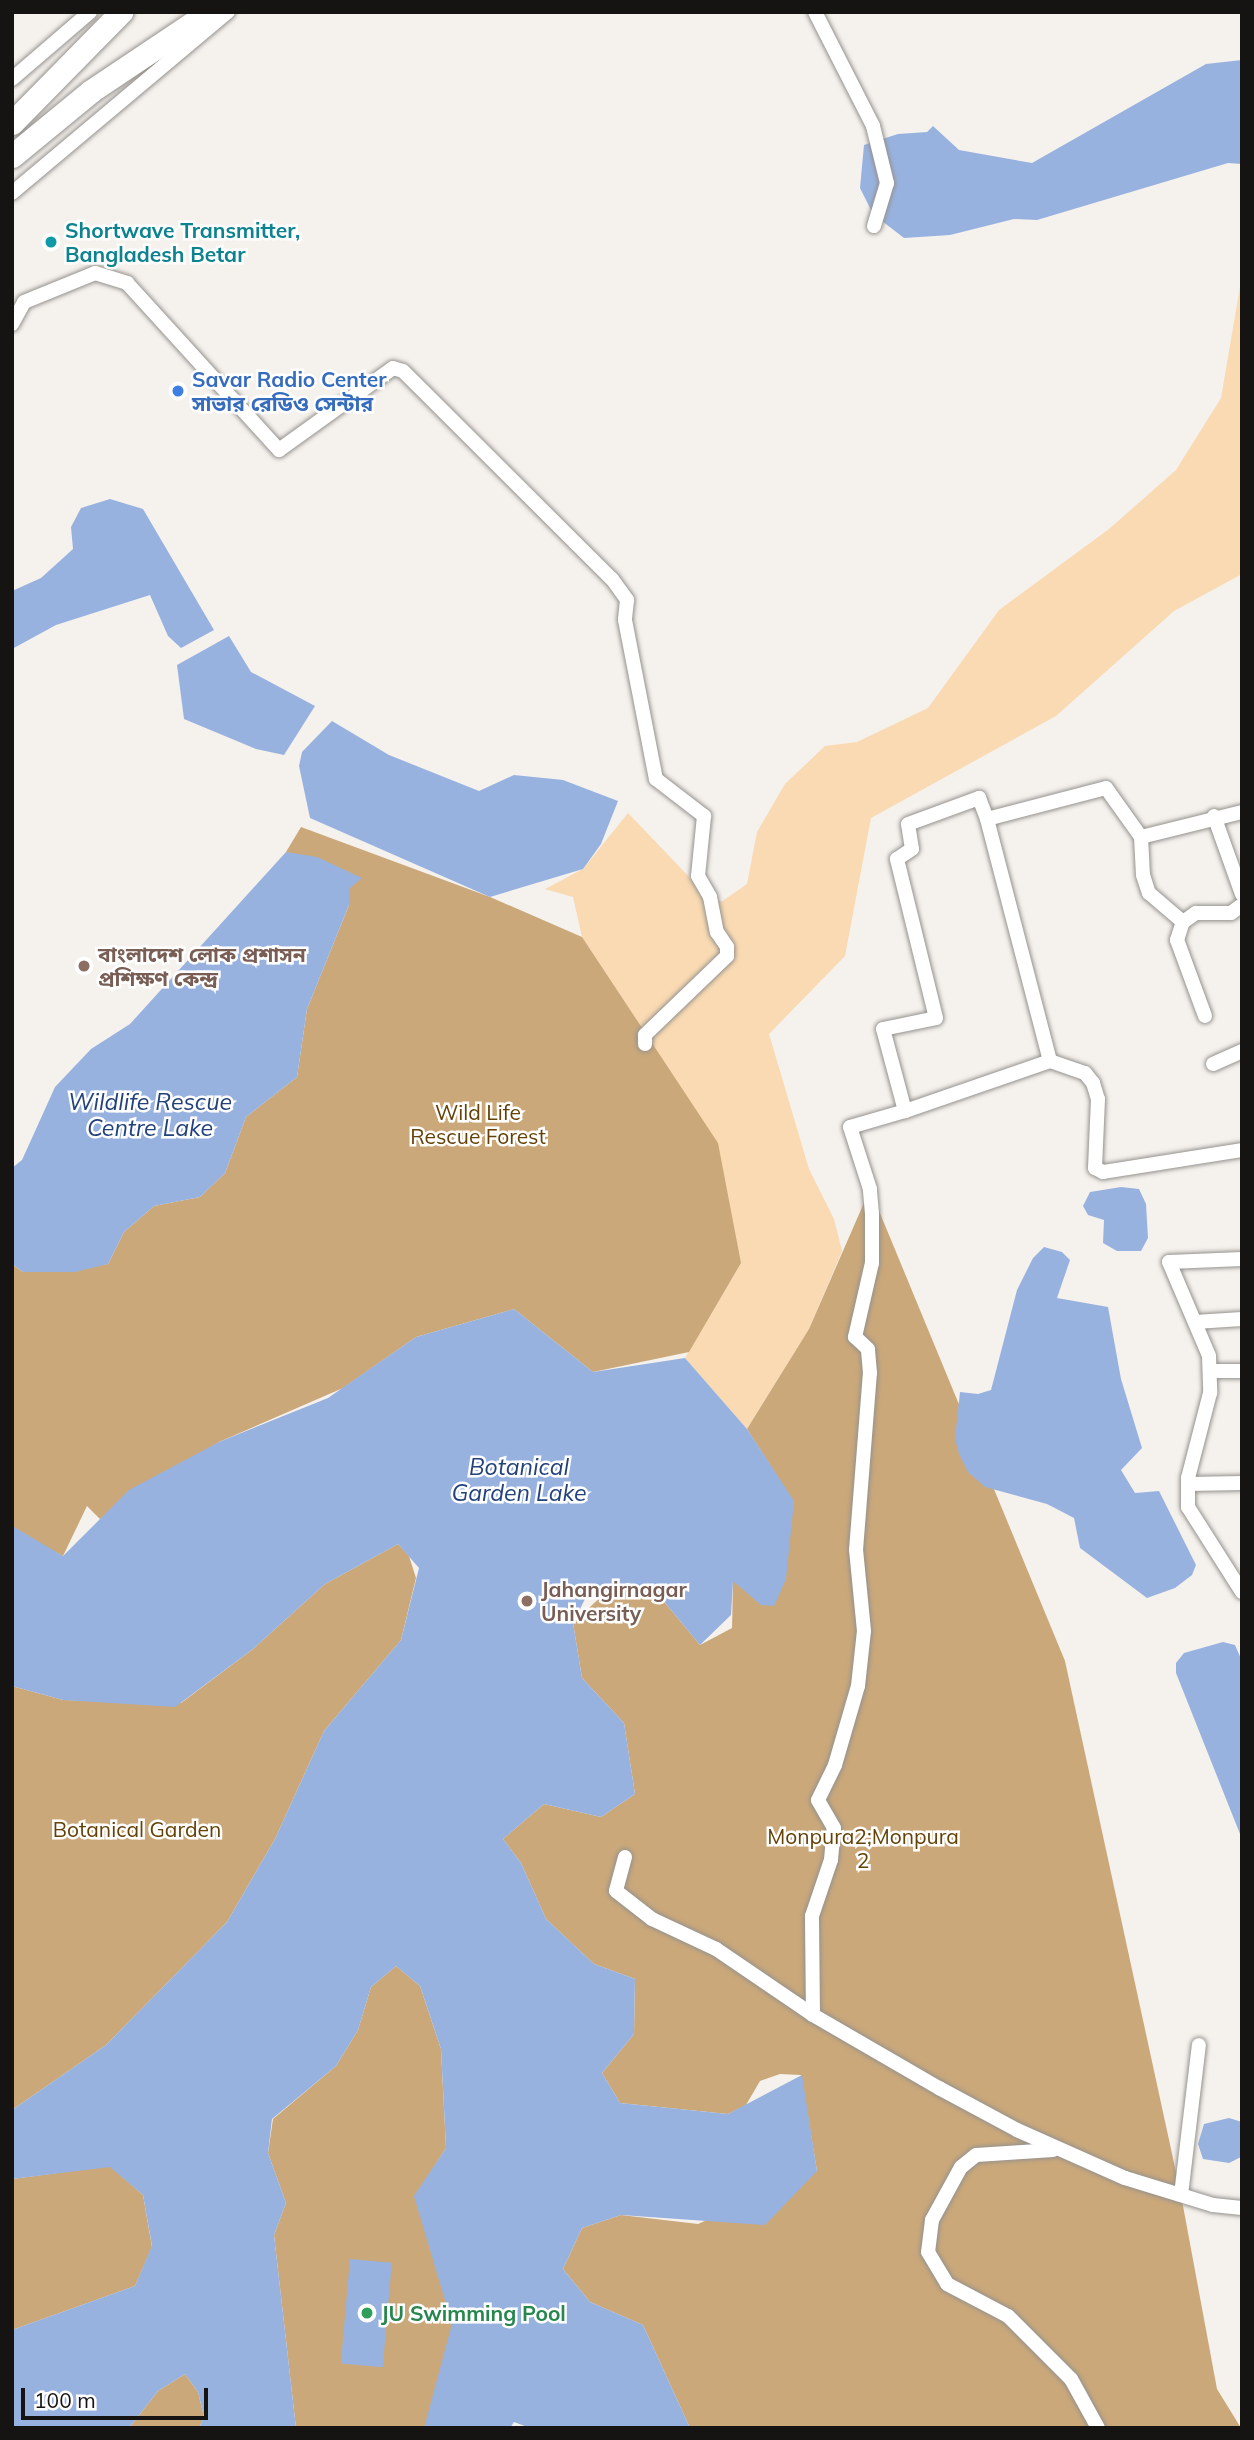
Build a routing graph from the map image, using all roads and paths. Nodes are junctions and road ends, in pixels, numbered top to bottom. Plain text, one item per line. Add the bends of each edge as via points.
1 (90, 12) edge
2 (121, 12) edge
3 (180, 12) edge
4 (209, 12) edge
5 (228, 12) edge
6 (815, 12) edge
7 (146, 53) junction
8 (12, 79) edge
9 (12, 123) edge
10 (12, 156) edge
11 (12, 193) edge
12 (874, 226) dead end
13 (12, 324) edge
14 (1242, 812) edge
15 (1214, 816) junction
16 (987, 818) junction
17 (1142, 837) junction
18 (1242, 894) edge
19 (1242, 905) edge
20 (1183, 922) junction
21 (1205, 1016) dead end
22 (645, 1044) dead end
23 (1242, 1051) edge
24 (1050, 1060) junction
25 (1213, 1065) dead end
26 (905, 1111) junction
27 (1242, 1150) edge
28 (1242, 1259) edge
29 (1242, 1319) edge
30 (1195, 1322) junction
31 (1210, 1371) junction
32 (1242, 1371) edge
33 (1188, 1483) junction
34 (1242, 1483) edge
35 (1242, 1592) edge
36 (625, 1857) dead end
37 (813, 2015) junction
38 (1199, 2045) dead end
39 (1062, 2150) junction
40 (1181, 2195) junction
41 (1242, 2208) edge
42 (1098, 2428) edge

1 - 8 street
2 - 9 highway
3 - 7 highway via 175,24
4 - 7 highway
5 - 11 street
6 - 12 street via 873,126 887,183
7 - 10 highway
13 - 22 street via 24,302 95,273 127,283 279,450 393,368 403,371 611,579 628,600 625,620 656,779 704,816 698,876 710,897 717,932 727,947 727,956 645,1035
14 - 15 street
15 - 17 street
15 - 18 street
16 - 17 street via 1106,788
16 - 24 street
16 - 26 street via 979,798 908,824 912,849 898,859 936,1018 883,1029
17 - 20 street via 1143,875 1149,893
19 - 20 street via 1231,913 1196,913
20 - 21 street via 1177,940
23 - 25 street
24 - 26 street
24 - 27 street via 1085,1073 1093,1083 1098,1099 1095,1168 1103,1172
26 - 37 street via 850,1128 870,1189 872,1214 872,1263 855,1337 868,1349 870,1373 856,1550 864,1631 858,1686 835,1765 818,1800 834,1828 831,1860 812,1916
28 - 30 street via 1170,1262
29 - 30 street
30 - 31 street
31 - 32 street
31 - 33 street via 1210,1393
33 - 34 street
33 - 35 street via 1188,1507
36 - 37 street via 616,1891 652,1919 716,1948
37 - 39 street via 1017,2130
38 - 40 street
39 - 40 street via 1125,2178
39 - 42 street via 976,2155 955,2177 926,2239 947,2284 1008,2316 1071,2379
40 - 41 street

